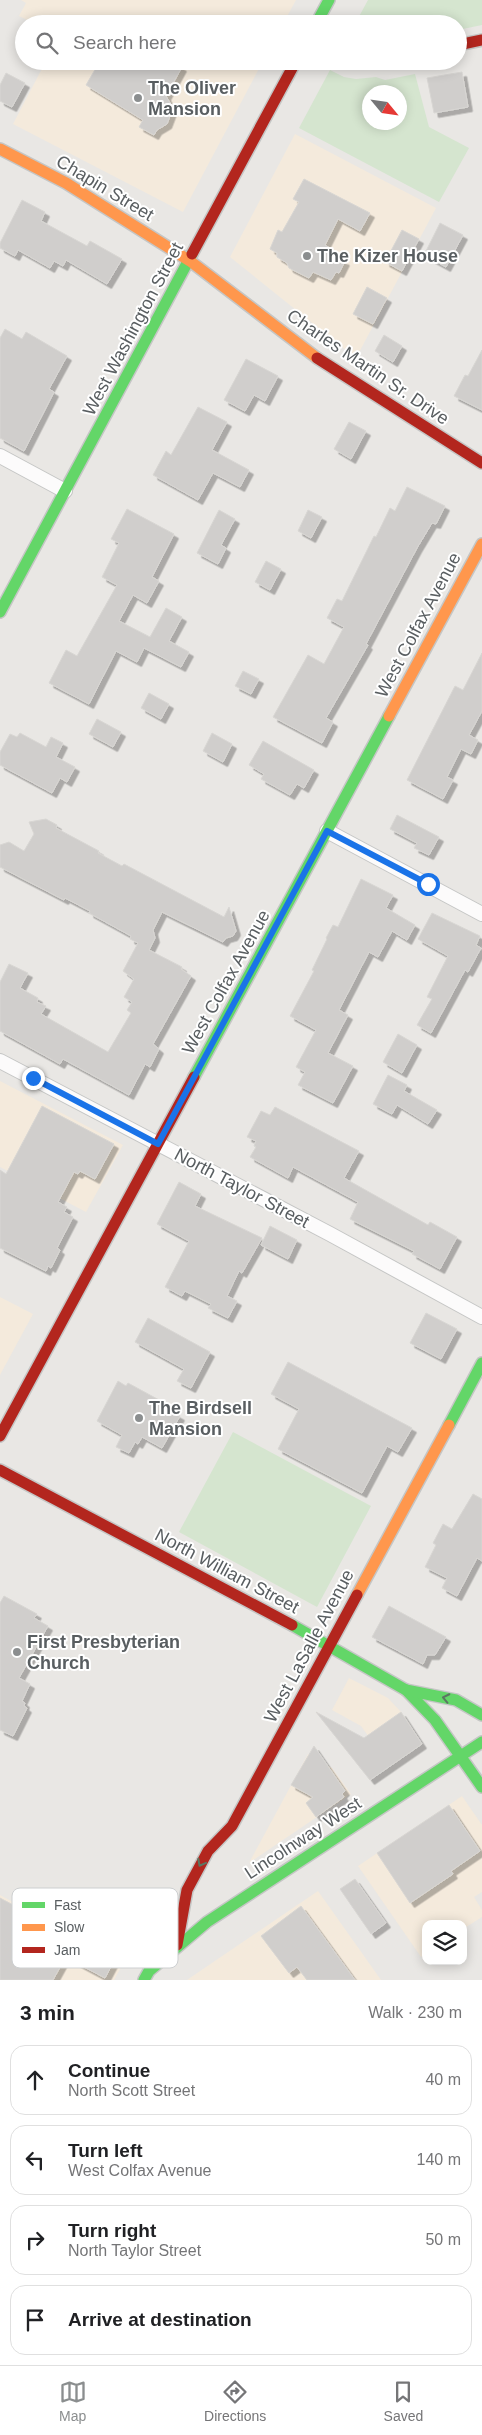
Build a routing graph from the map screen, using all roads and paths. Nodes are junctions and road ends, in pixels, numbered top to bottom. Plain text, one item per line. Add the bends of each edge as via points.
1 (329, 0) edge
2 (321, 15) edge
3 (482, 40) edge
4 (467, 43) edge
5 (291, 70) edge
6 (0, 149) edge
7 (190, 261) junction
8 (0, 456) edge
9 (482, 463) edge
10 (65, 491) junction
11 (482, 544) edge
12 (0, 612) edge
13 (327, 831) junction
14 (482, 914) edge
15 (0, 1061) edge
16 (158, 1144) junction
17 (482, 1317) edge
18 (482, 1363) edge
19 (0, 1436) edge
20 (0, 1470) edge
21 (330, 1646) junction
22 (406, 1690) junction
23 (482, 1715) edge
24 (482, 1742) edge
25 (461, 1756) junction
26 (482, 1787) edge
27 (178, 1940) edge
28 (178, 1944) edge

1 - 2 street
3 - 4 street
5 - 7 street, West Washington Street
6 - 7 street, Chapin Street via 66,184
7 - 9 street, Charles Martin Sr. Drive via 315,357
7 - 10 street, West Washington Street
8 - 10 street
10 - 12 street, West Washington Street
11 - 13 street, West Colfax Avenue
13 - 14 street
13 - 16 street, West Colfax Avenue
15 - 16 street, North Taylor Street
16 - 17 street, North Taylor Street
16 - 19 street, West Colfax Avenue
18 - 21 street, West LaSalle Avenue
20 - 21 street, North William Street
21 - 22 street, North William Street
21 -> 27 street, West LaSalle Avenue via 232,1826 208,1851 187,1890
23 -> 22 street via 456,1700
22 - 25 street, North William Street via 435,1720
24 - 25 street, Lincolnway West
25 - 26 street, North William Street
25 - 28 street, Lincolnway West

